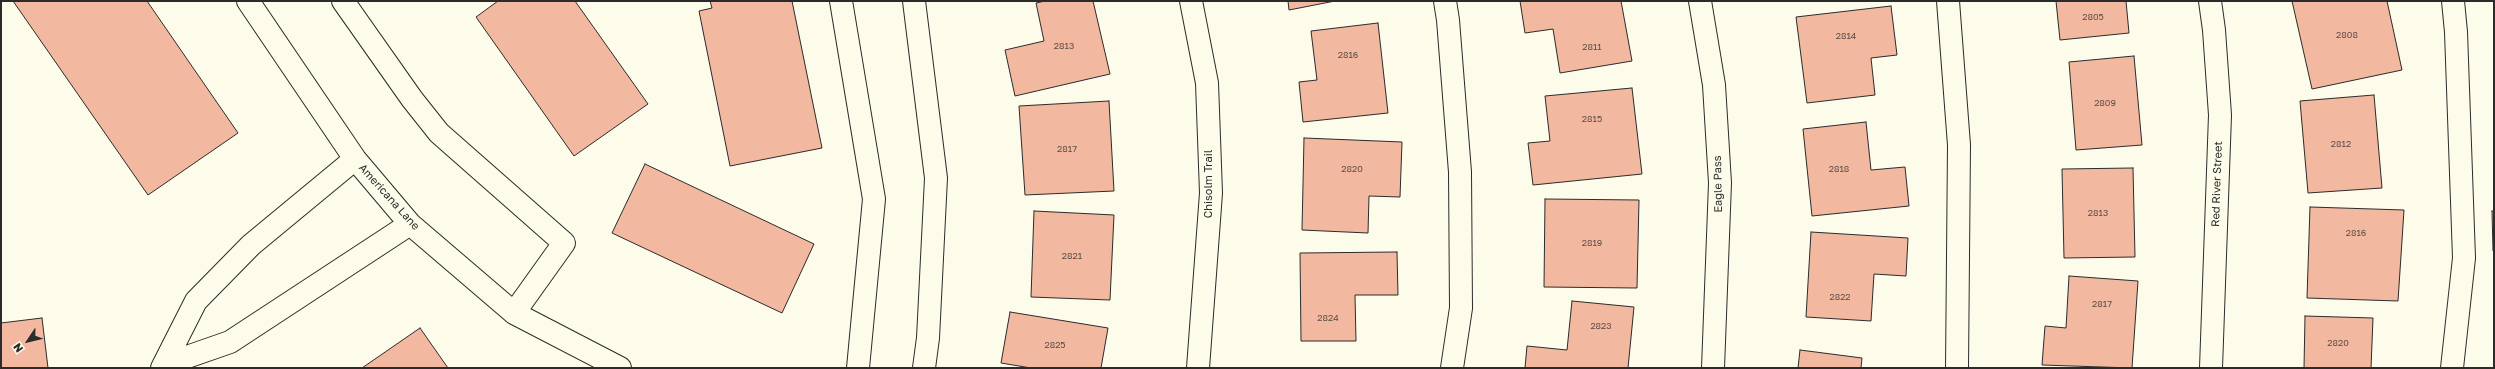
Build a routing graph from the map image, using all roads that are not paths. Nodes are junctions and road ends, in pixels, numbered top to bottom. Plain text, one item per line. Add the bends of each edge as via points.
1 (248, 1) edge
2 (343, 1) edge
3 (841, 1) edge
4 (914, 1) edge
5 (1191, 1) edge
6 (1444, 1) edge
7 (1700, 1) edge
8 (1948, 1) edge
9 (2210, 1) edge
10 (2453, 1) edge
11 (355, 159) junction
12 (410, 224) junction
13 (514, 313) junction
14 (163, 367) edge
15 (620, 368) edge
16 (858, 368) edge
17 (924, 368) edge
18 (1198, 368) edge
19 (1452, 368) edge
20 (1713, 368) edge
21 (1957, 368) edge
22 (2211, 368) edge
23 (2452, 368) edge

1 - 11 street, Americana Lane
2 - 13 street via 439,133 564,243
3 - 16 street via 874,199
4 - 17 street via 936,178 929,323
5 - 18 street, Chisolm Trail via 1207,83 1211,193
6 - 19 street via 1448,20 1460,172 1461,308
7 - 20 street, Eagle Pass via 1714,85 1720,182
8 - 21 street via 1959,145
9 - 22 street, Red River Street via 2220,115
10 - 23 street via 2464,258
11 - 12 street, Americana Lane
11 - 14 street via 251,245 196,300
12 - 13 street, Americana Lane
12 - 14 street via 230,342
13 - 15 street, Americana Lane

